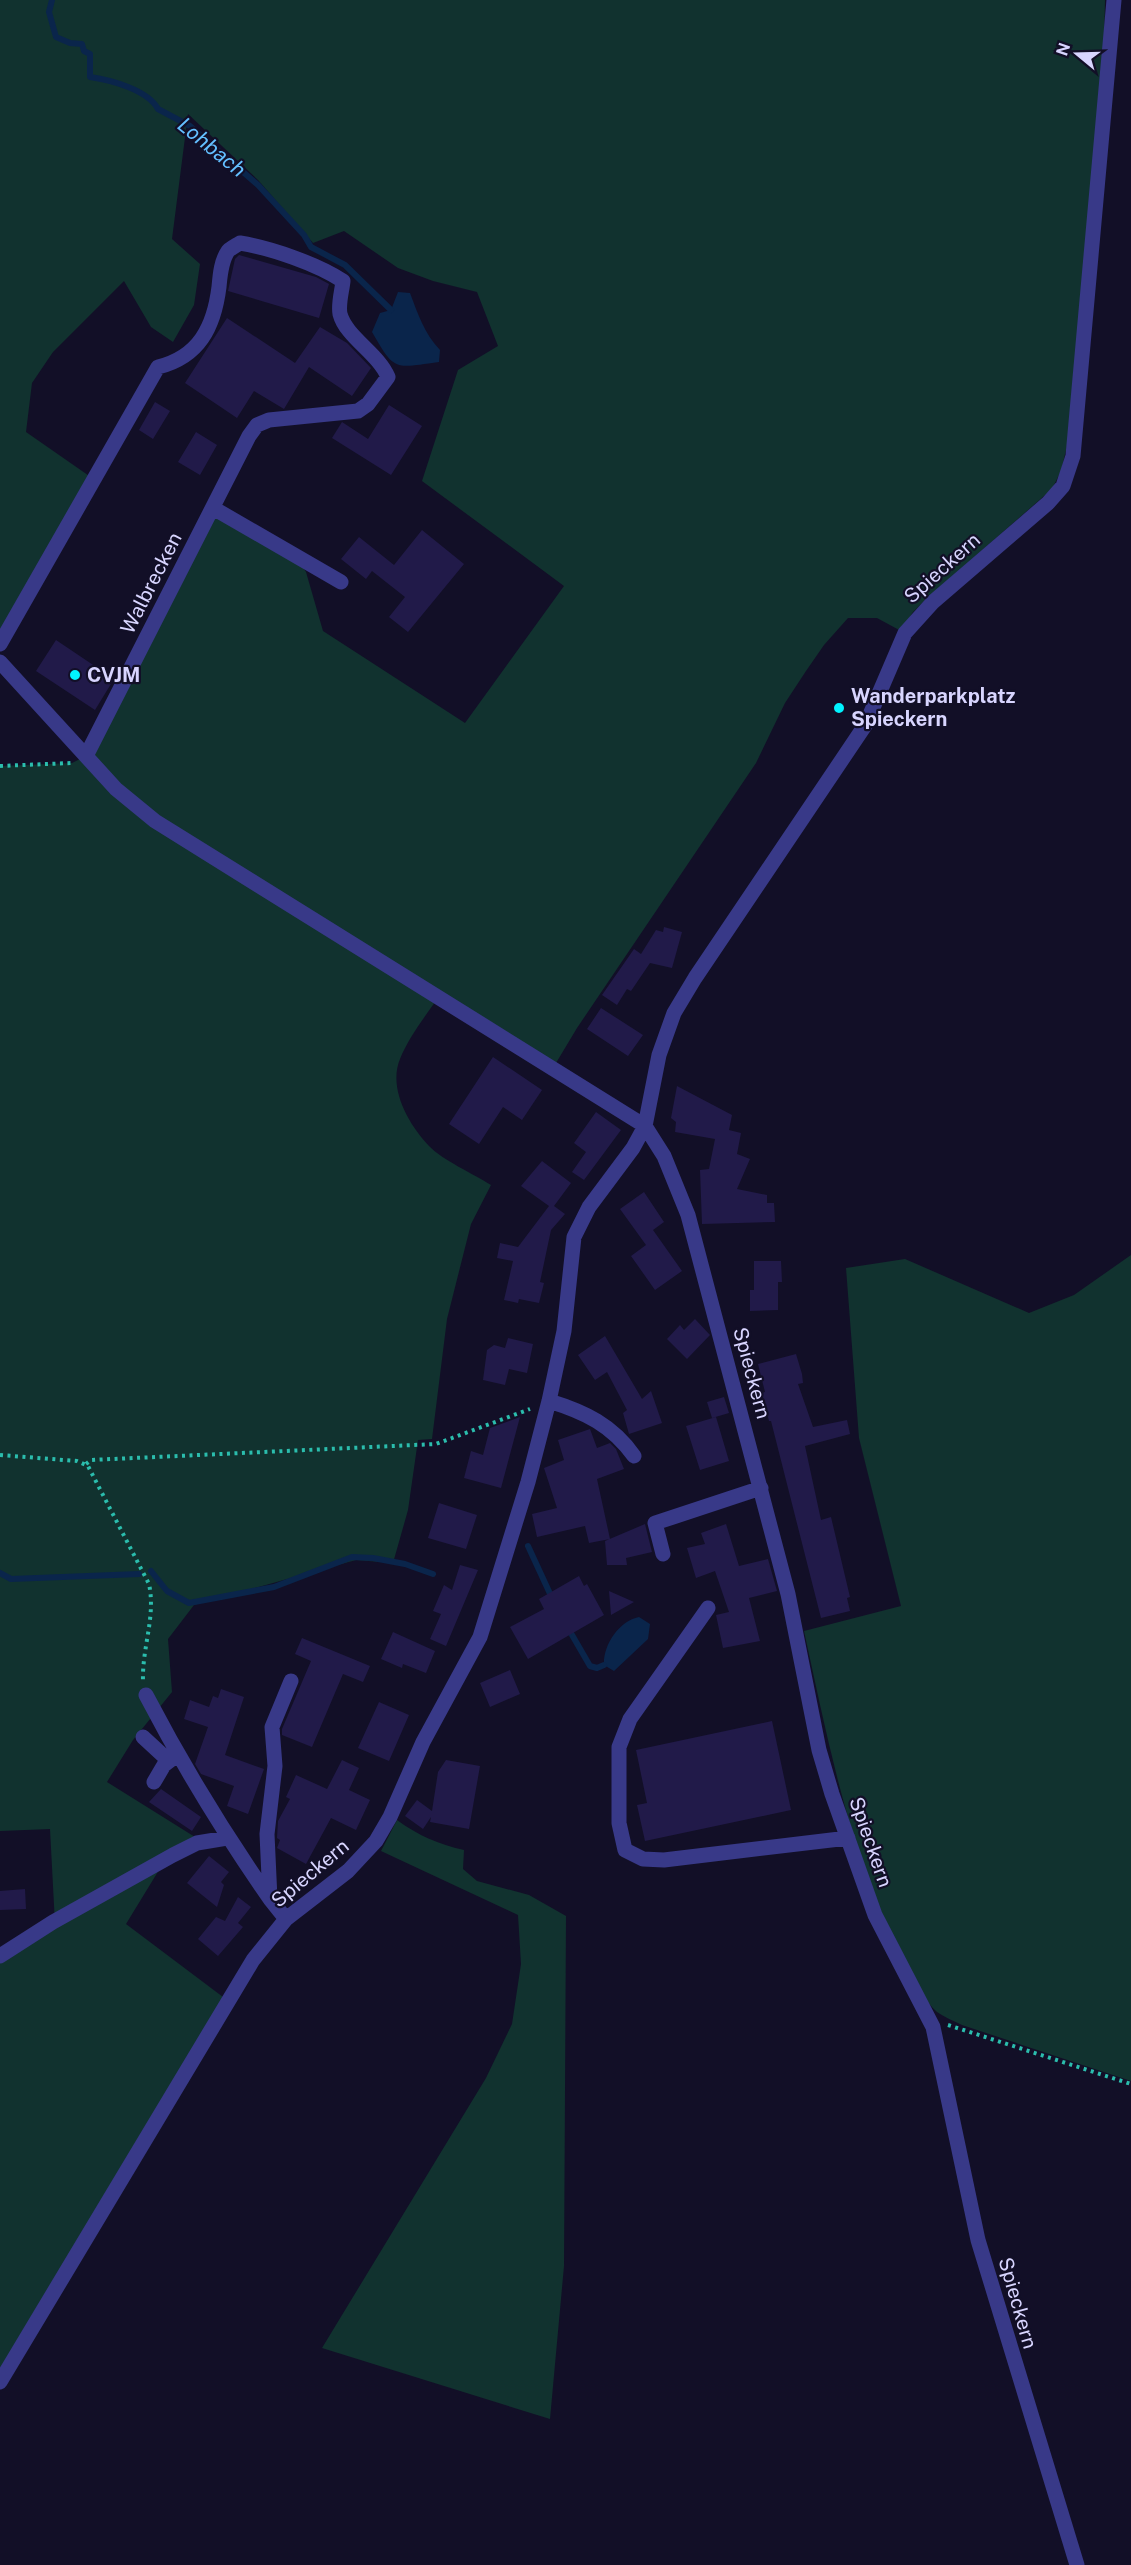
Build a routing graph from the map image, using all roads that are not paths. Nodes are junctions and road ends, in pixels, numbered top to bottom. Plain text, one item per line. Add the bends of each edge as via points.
1 (1114, 0) edge
2 (213, 508) junction
3 (341, 582) dead end
4 (0, 644) edge
5 (0, 662) edge
6 (86, 756) junction
7 (645, 1126) junction
8 (548, 1406) junction
9 (634, 1456) dead end
10 (761, 1488) junction
11 (663, 1554) dead end
12 (708, 1608) dead end
13 (291, 1681) dead end
14 (146, 1695) road end
15 (143, 1737) dead end
16 (173, 1758) junction
17 (154, 1782) dead end
18 (227, 1838) junction
19 (848, 1838) junction
20 (270, 1899) junction
21 (286, 1919) junction
22 (0, 1956) edge
23 (0, 2382) edge
24 (1077, 2565) edge

1 - 7 street, Spieckern via 1069,473 1048,503 933,602 905,633 866,724 674,1013 659,1055
2 - 3 street
2 - 4 street, Walbrecken via 257,425 269,420 358,411 388,377 384,367 345,325 340,312 343,281 330,272 240,243 228,251 210,324 194,350 178,362 158,367
2 - 6 street, Walbrecken
5 - 6 street
6 - 7 street, Spieckern via 123,796 186,842
7 - 8 street, Spieckern via 577,1228 570,1258 564,1331
7 - 10 street, Spieckern via 668,1165 688,1215
8 - 9 street via 576,1409 610,1428
8 - 21 street, Spieckern via 480,1637 423,1742 390,1817 359,1861
10 - 11 street via 655,1523
10 - 19 street, Spieckern via 797,1633 819,1750
12 - 19 street via 630,1719 619,1747 619,1823 625,1850 644,1858 664,1860
13 - 20 street via 272,1727 275,1766 267,1834
14 - 16 street
15 - 16 street
16 - 17 street
16 - 18 street
18 - 20 street
18 - 22 street via 173,1854
19 - 24 street, Spieckern via 888,1945 933,2027 978,2240
20 - 21 street
21 - 23 street, Spieckern via 261,1948 227,2000

